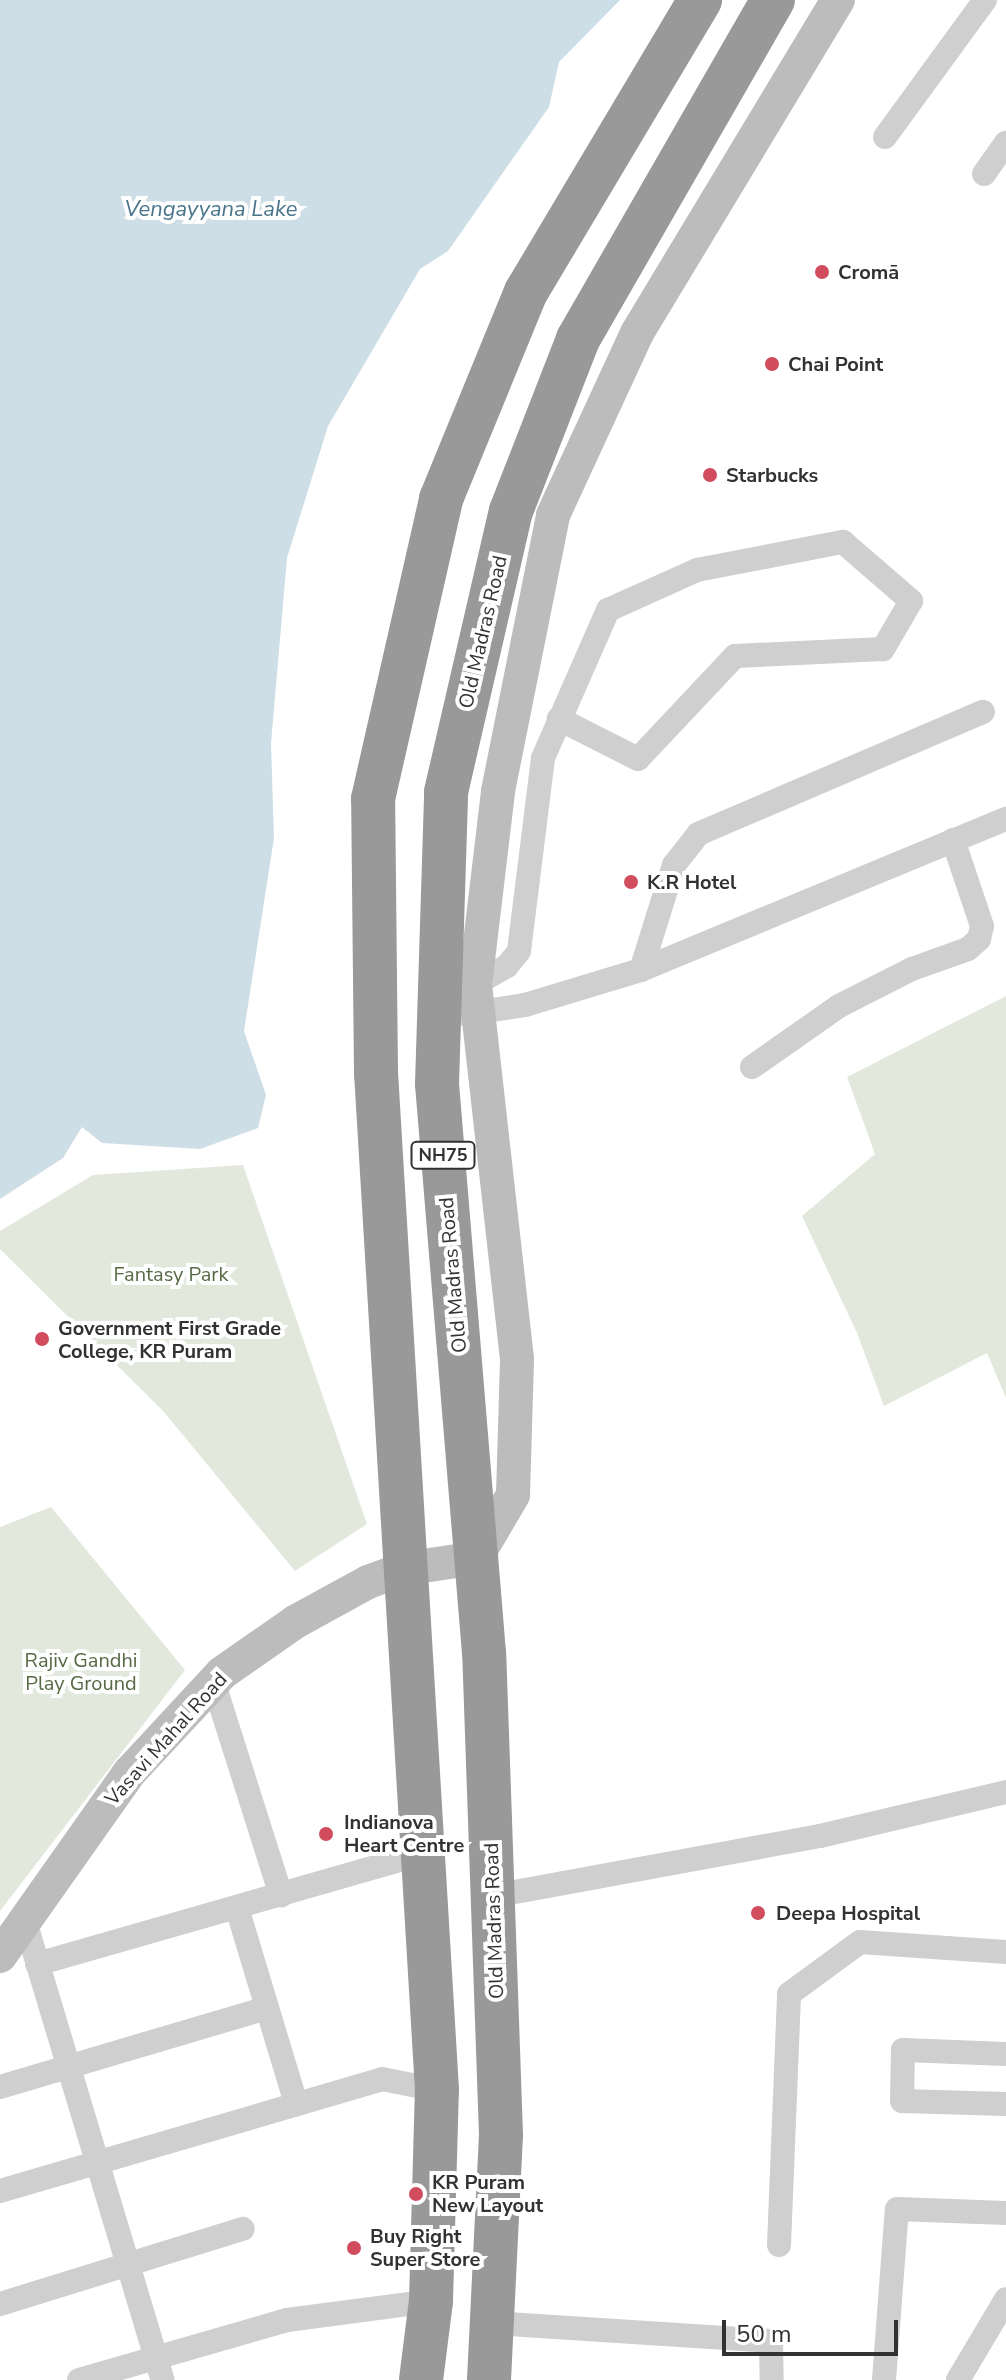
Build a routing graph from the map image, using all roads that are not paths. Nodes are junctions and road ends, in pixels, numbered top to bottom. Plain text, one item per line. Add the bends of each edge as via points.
1 (700, 0) edge
2 (773, 0) edge
3 (838, 0) edge
4 (985, 0) edge
5 (885, 137) dead end
6 (1006, 143) edge
7 (984, 174) dead end
8 (983, 712) dead end
9 (559, 719) junction
10 (1006, 819) edge
11 (953, 840) junction
12 (641, 970) junction
13 (459, 1002) junction
14 (752, 1067) dead end
15 (476, 1558) junction
16 (403, 1569) junction
17 (213, 1681) junction
18 (1006, 1792) edge
19 (423, 1853) junction
20 (281, 1896) junction
21 (493, 1896) junction
22 (237, 1908) junction
23 (24, 1918) junction
24 (1006, 1952) edge
25 (0, 1956) edge
26 (37, 1964) junction
27 (267, 2008) junction
28 (1006, 2054) edge
29 (68, 2068) junction
30 (0, 2087) edge
31 (437, 2090) junction
32 (296, 2104) junction
33 (1006, 2104) edge
34 (95, 2162) junction
35 (0, 2191) edge
36 (1006, 2213) edge
37 (243, 2229) dead end
38 (779, 2245) dead end
39 (129, 2268) junction
40 (1006, 2299) edge
41 (431, 2301) junction
42 (0, 2304) edge
43 (494, 2323) junction
44 (160, 2369) edge
45 (79, 2380) edge
46 (421, 2380) edge
47 (489, 2380) edge
48 (772, 2380) edge
49 (884, 2380) edge
50 (958, 2380) edge

1 - 16 highway, NH75 via 526,292 441,499 373,799 376,1073
2 - 13 highway, Old Madras Road / NH75 via 578,339 511,511 446,792
3 - 13 street via 637,333 553,515
4 - 5 street
6 - 7 street
8 - 12 street via 698,834 674,865
9 - 9 street via 608,610 697,570 843,542 911,601 883,649 735,656 638,759
9 - 13 street via 539,777 519,951
10 - 11 street
11 - 12 street
11 - 14 street via 982,926 979,939 968,949 912,969 839,1006
12 - 13 street via 525,1005
13 - 15 highway, Old Madras Road / NH75 via 437,1084
13 - 15 street via 519,1381 513,1495
15 - 16 street, Vasavi Mahal Road
15 - 21 highway, Old Madras Road / NH75
16 - 17 street, Vasavi Mahal Road via 295,1622
16 - 19 highway, NH75
17 - 20 street
17 - 23 street, Vasavi Mahal Road via 130,1772
18 - 21 street via 820,1836
19 - 20 street
19 - 31 highway, NH75
20 - 22 street
21 - 43 highway, Old Madras Road / NH75 via 501,2135
22 - 26 street
22 - 27 street
23 - 25 street, Vasavi Mahal Road
23 - 26 street
24 - 38 street via 860,1942 789,1994
26 - 29 street
27 - 29 street
27 - 32 street
28 - 33 street via 903,2050 902,2101
29 - 30 street
29 - 34 street
31 - 32 street via 382,2079
31 - 41 highway, NH75
32 - 34 street
34 - 35 street
34 - 39 street
36 - 49 street via 897,2209
37 - 39 street
39 - 42 street
39 - 44 street
40 - 50 street
41 - 44 street via 287,2320
41 - 46 highway, NH75
43 - 47 highway, Old Madras Road / NH75
43 - 48 street via 771,2341
44 - 45 street

